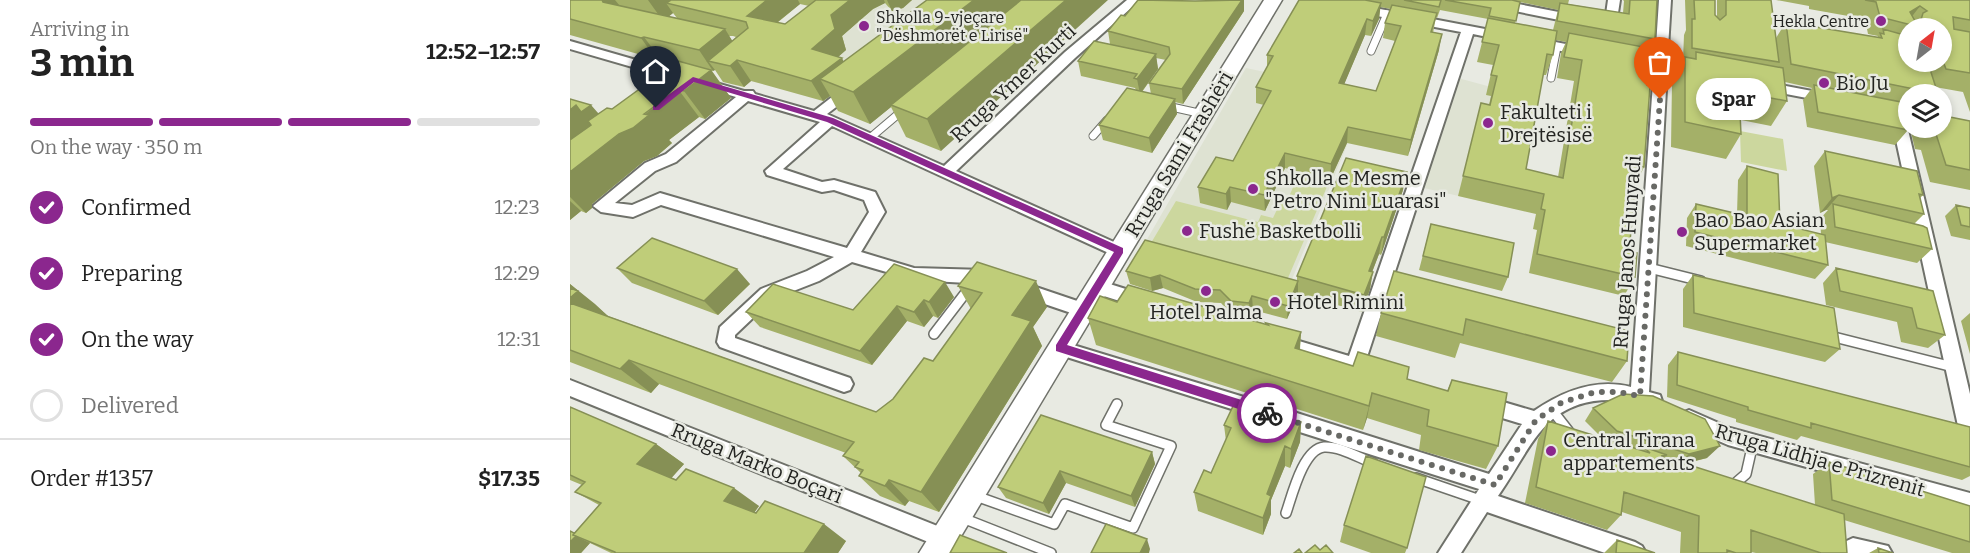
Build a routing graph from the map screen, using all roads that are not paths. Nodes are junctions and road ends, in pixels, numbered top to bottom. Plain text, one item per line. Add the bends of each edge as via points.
1 (1134, 0) edge
2 (1273, 0) edge
3 (1314, 0) edge
4 (1480, 0) edge
5 (1614, 0) edge
6 (1665, 0) edge
7 (1514, 3) edge
8 (1387, 14) junction
9 (1468, 30) junction
10 (570, 45) edge
11 (1557, 47) junction
12 (1371, 51) dead end
13 (1662, 67) junction
14 (1710, 76) edge
15 (1551, 78) dead end
16 (693, 79) junction
17 (863, 81) edge
18 (1754, 84) edge
19 (674, 93) edge
20 (748, 94) junction
21 (914, 102) edge
22 (1845, 102) edge
23 (1154, 103) edge
24 (1897, 112) edge
25 (1114, 113) edge
26 (1203, 114) junction
27 (823, 118) junction
28 (1094, 136) dead end
29 (870, 138) junction
30 (946, 172) junction
31 (1119, 250) junction
32 (851, 255) junction
33 (1649, 268) junction
34 (978, 277) junction
35 (1714, 285) edge
36 (1097, 287) junction
37 (1159, 306) edge
38 (1083, 310) junction
39 (934, 334) dead end
40 (1256, 336) edge
41 (1834, 337) edge
42 (1060, 348) junction
43 (1355, 365) junction
44 (1955, 367) junction
45 (1389, 375) edge
46 (844, 384) dead end
47 (570, 388) edge
48 (1640, 396) junction
49 (1468, 399) edge
50 (1117, 404) dead end
51 (1544, 415) junction
52 (1970, 435) edge
53 (1582, 442) edge
54 (1753, 443) junction
55 (1387, 468) edge
56 (1408, 475) edge
57 (1716, 485) edge
58 (1489, 493) junction
59 (970, 494) junction
60 (1970, 503) edge
61 (1287, 513) dead end
62 (957, 516) junction
63 (939, 545) edge
64 (1051, 553) edge
65 (1449, 553) edge
66 (1635, 553) edge
67 (1844, 553) edge
68 (1881, 553) edge

1 - 30 street, Rruga Ymer Kurti
2 - 26 main road, Rruga Sami Frashëri
3 - 8 street
4 - 7 street
5 - 7 street via 1610,26 1528,15
6 - 13 street, Rruga Janos Hunyadi
8 - 9 street
8 - 12 lane
9 - 11 street
9 - 43 street via 1389,284
10 - 16 street
11 - 13 street
11 - 15 lane
13 - 14 street
13 - 33 street, Rruga Janos Hunyadi
16 - 19 street
16 - 20 street via 713,80
17 - 27 street
18 - 22 street via 1775,84
20 - 27 street
20 - 32 street via 671,158 650,167 601,206 633,211 660,199
21 - 29 lane
23 - 26 lane
24 - 44 street via 1920,238
25 - 28 lane
26 - 31 main road, Rruga Sami Frashëri
27 - 29 street
27 - 32 street via 772,171 822,187 834,185 870,196 878,212
29 - 30 street
30 - 31 street
31 - 36 main road, Rruga Sami Frashëri
32 - 34 street via 914,274
32 - 46 street via 813,276 767,294 726,332 726,342
33 - 35 lane
33 - 48 street, Rruga Janos Hunyadi via 1638,352
34 - 38 street
34 - 39 lane
36 - 37 street
36 - 38 main road, Rruga Sami Frashëri
38 - 42 main road, Rruga Sami Frashëri
40 - 43 street
41 - 44 lane
42 - 58 street
42 - 59 main road, Rruga Sami Frashëri
43 - 45 street
44 - 52 street
47 - 63 street, Rruga Marko Boçari
48 - 51 street via 1595,392 1578,396
48 - 54 street, Rruga Lidhja e Prizrenit via 1698,424
49 - 51 street
50 - 59 lane via 1106,425 1171,446 1133,528 1065,504 1054,524
51 - 53 lane
51 - 58 street
54 - 57 lane via 1744,479 1728,489
54 - 60 street, Rruga Lidhja e Prizrenit
55 - 61 lane via 1321,447 1307,458
56 - 58 lane
58 - 65 street
58 - 66 street
59 - 62 main road, Rruga Sami Frashëri
62 - 63 main road, Rruga Sami Frashëri
62 - 64 lane
67 - 68 street via 1853,549

